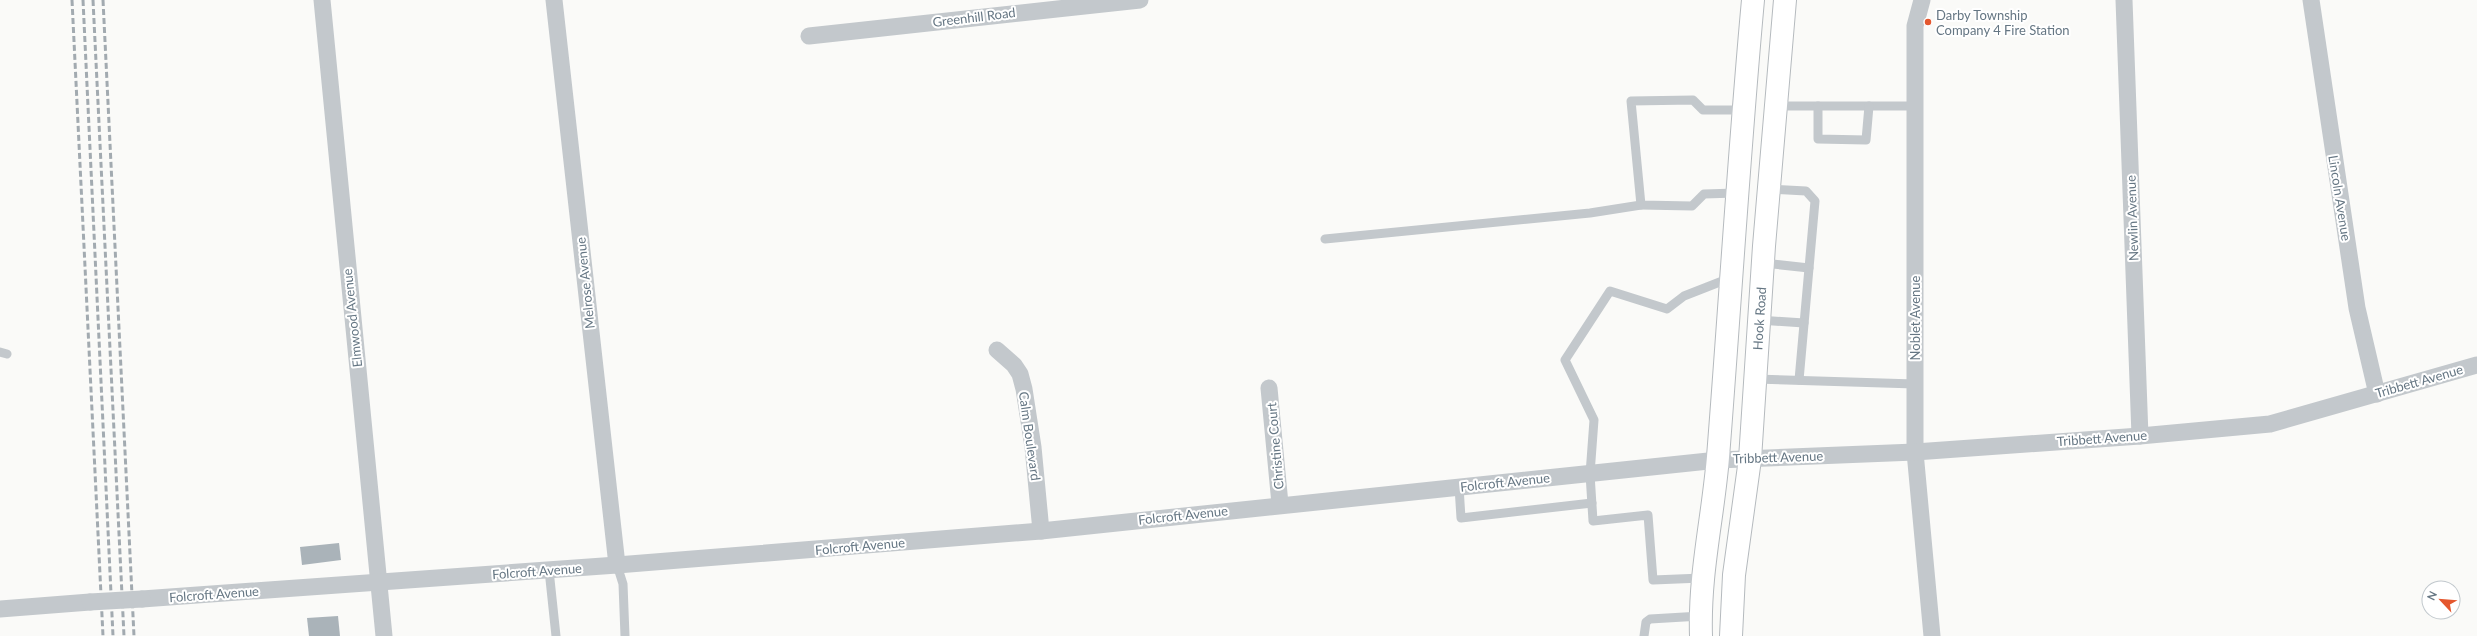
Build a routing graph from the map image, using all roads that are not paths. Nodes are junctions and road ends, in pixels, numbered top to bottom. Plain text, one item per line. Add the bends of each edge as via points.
1 (322, 0) edge
2 (554, 0) edge
3 (1140, 0) edge
4 (1753, 0) edge
5 (1785, 0) edge
6 (1922, 0) edge
7 (2124, 0) edge
8 (2311, 0) edge
9 (1024, 6) edge
10 (809, 36) dead end
11 (1776, 106) junction
12 (1818, 106) junction
13 (1869, 106) junction
14 (1915, 106) junction
15 (1743, 110) junction
16 (1769, 189) junction
17 (1736, 194) junction
18 (1641, 205) junction
19 (1326, 239) dead end
20 (1763, 263) junction
21 (1809, 268) junction
22 (1730, 278) junction
23 (1759, 320) junction
24 (1804, 323) junction
25 (997, 350) dead end
26 (2477, 365) edge
27 (1755, 379) junction
28 (1799, 380) junction
29 (1915, 384) junction
30 (1269, 388) dead end
31 (2377, 394) junction
32 (2140, 436) junction
33 (1915, 452) junction
34 (1750, 459) junction
35 (1718, 460) junction
36 (1590, 474) junction
37 (1459, 487) junction
38 (1592, 503) junction
39 (1280, 504) junction
40 (1042, 531) junction
41 (617, 565) junction
42 (549, 570) junction
43 (1702, 578) junction
44 (378, 582) junction
45 (0, 609) edge
46 (1701, 626) edge
47 (384, 636) edge
48 (556, 636) edge
49 (625, 636) edge
50 (1644, 636) edge
51 (1731, 636) edge
52 (1932, 636) edge

1 - 44 street, Elmwood Avenue
2 - 41 street, Melrose Avenue
3 - 9 street, Greenhill Road
4 - 15 main road
5 - 11 main road, Hook Road
6 - 14 street, Noblet Avenue via 1915,26
7 - 32 street, Newlin Avenue
8 - 31 street, Lincoln Avenue via 2357,308
9 - 10 street, Greenhill Road
11 - 12 lane
11 - 16 main road, Hook Road
12 - 13 lane
12 - 13 lane via 1818,139 1866,140
13 - 14 lane
14 - 29 street, Noblet Avenue
15 - 17 main road
15 - 18 lane via 1703,110 1694,100 1632,101
16 - 20 main road, Hook Road
16 - 21 lane via 1806,191 1815,201
17 - 18 lane via 1704,194 1692,206
17 - 22 main road
18 - 19 lane via 1590,213
20 - 21 lane
20 - 23 main road, Hook Road
21 - 24 lane
22 - 35 main road
22 - 36 lane via 1684,296 1667,309 1610,291 1565,360 1594,420
23 - 24 lane
23 - 27 main road, Hook Road
24 - 28 lane
25 - 40 street, Calm Boulevard via 1014,365 1024,388
26 - 31 street, Tribbett Avenue
27 - 28 lane
27 - 34 main road, Hook Road
28 - 29 lane
29 - 33 street, Noblet Avenue
30 - 39 street, Christine Court
31 - 32 street, Tribbett Avenue via 2270,424
32 - 33 street, Tribbett Avenue
33 - 34 street, Tribbett Avenue
33 - 52 street, Noblet Avenue
34 - 35 street, Tribbett Avenue
34 - 51 main road, Hook Road via 1734,575
35 - 36 street, Folcroft Avenue
35 - 43 main road
36 - 37 street, Folcroft Avenue
36 - 38 lane
37 - 38 lane via 1462,518
37 - 39 street, Folcroft Avenue
38 - 43 lane via 1593,520 1648,515 1653,580
39 - 40 street, Folcroft Avenue
40 - 41 street, Folcroft Avenue
41 - 42 street, Folcroft Avenue
41 - 49 lane via 623,584
42 - 44 street, Folcroft Avenue
42 - 48 lane
43 - 46 main road
44 - 45 street, Folcroft Avenue, bridge
44 - 47 street, Elmwood Avenue
46 - 50 lane via 1650,619 1646,622

